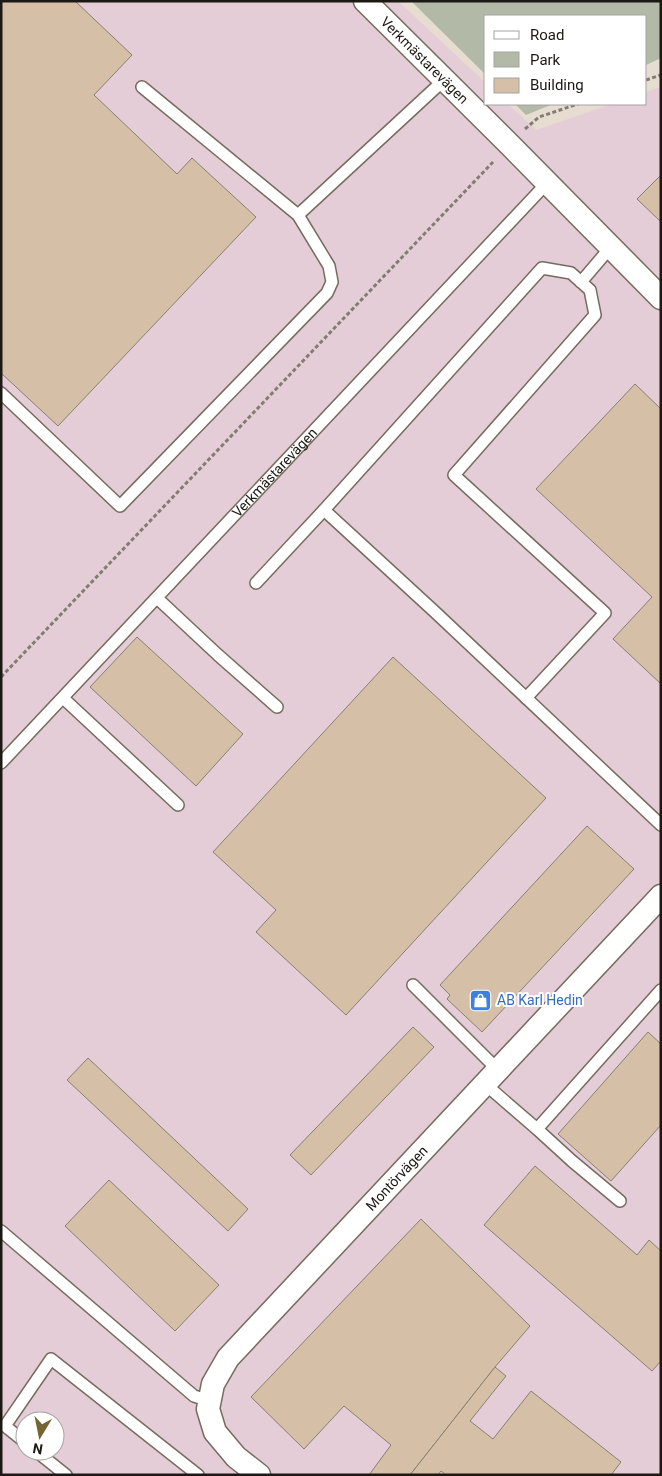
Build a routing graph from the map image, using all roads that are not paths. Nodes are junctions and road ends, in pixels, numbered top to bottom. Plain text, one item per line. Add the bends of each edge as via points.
1 (365, 1) edge
2 (444, 80) junction
3 (142, 87) dead end
4 (547, 183) junction
5 (298, 216) junction
6 (610, 248) junction
7 (581, 282) junction
8 (661, 298) edge
9 (1, 393) edge
10 (324, 510) junction
11 (256, 583) dead end
12 (157, 598) junction
13 (63, 698) junction
14 (526, 698) junction
15 (277, 707) dead end
16 (1, 763) edge
17 (178, 805) dead end
18 (661, 825) edge
19 (657, 907) edge
20 (413, 986) dead end
21 (661, 990) edge
22 (492, 1077) junction
23 (537, 1129) junction
24 (620, 1201) dead end
25 (1, 1231) edge
26 (210, 1401) junction
27 (15, 1411) edge
28 (15, 1411) edge
29 (15, 1434) edge
30 (48, 1461) edge
31 (66, 1475) edge
32 (198, 1475) edge
33 (259, 1475) edge

1 - 2 street, Verkmästarevägen
2 - 4 street, Verkmästarevägen
2 - 5 lane
3 - 5 lane
4 - 6 street, Verkmästarevägen
4 - 12 lane, Verkmästarevägen
5 - 9 lane via 329,266 332,282 327,292 120,506
6 - 7 lane
6 - 8 street, Verkmästarevägen
7 - 10 lane via 571,273 542,268
7 - 14 lane via 590,290 595,315 454,475 605,613
10 - 11 lane
10 - 14 lane
12 - 13 lane, Verkmästarevägen
12 - 15 lane
13 - 16 lane, Verkmästarevägen
13 - 17 lane
14 - 18 lane
19 - 22 street, Montörvägen
20 - 22 lane
21 - 23 lane
22 - 23 lane
22 - 26 street, Montörvägen via 228,1358 213,1384
23 - 24 lane
25 - 26 lane via 194,1396
26 - 33 street, Montörvägen via 208,1409 215,1432 236,1457
27 - 29 lane via 5,1426
28 - 32 lane via 51,1359
30 - 31 lane

